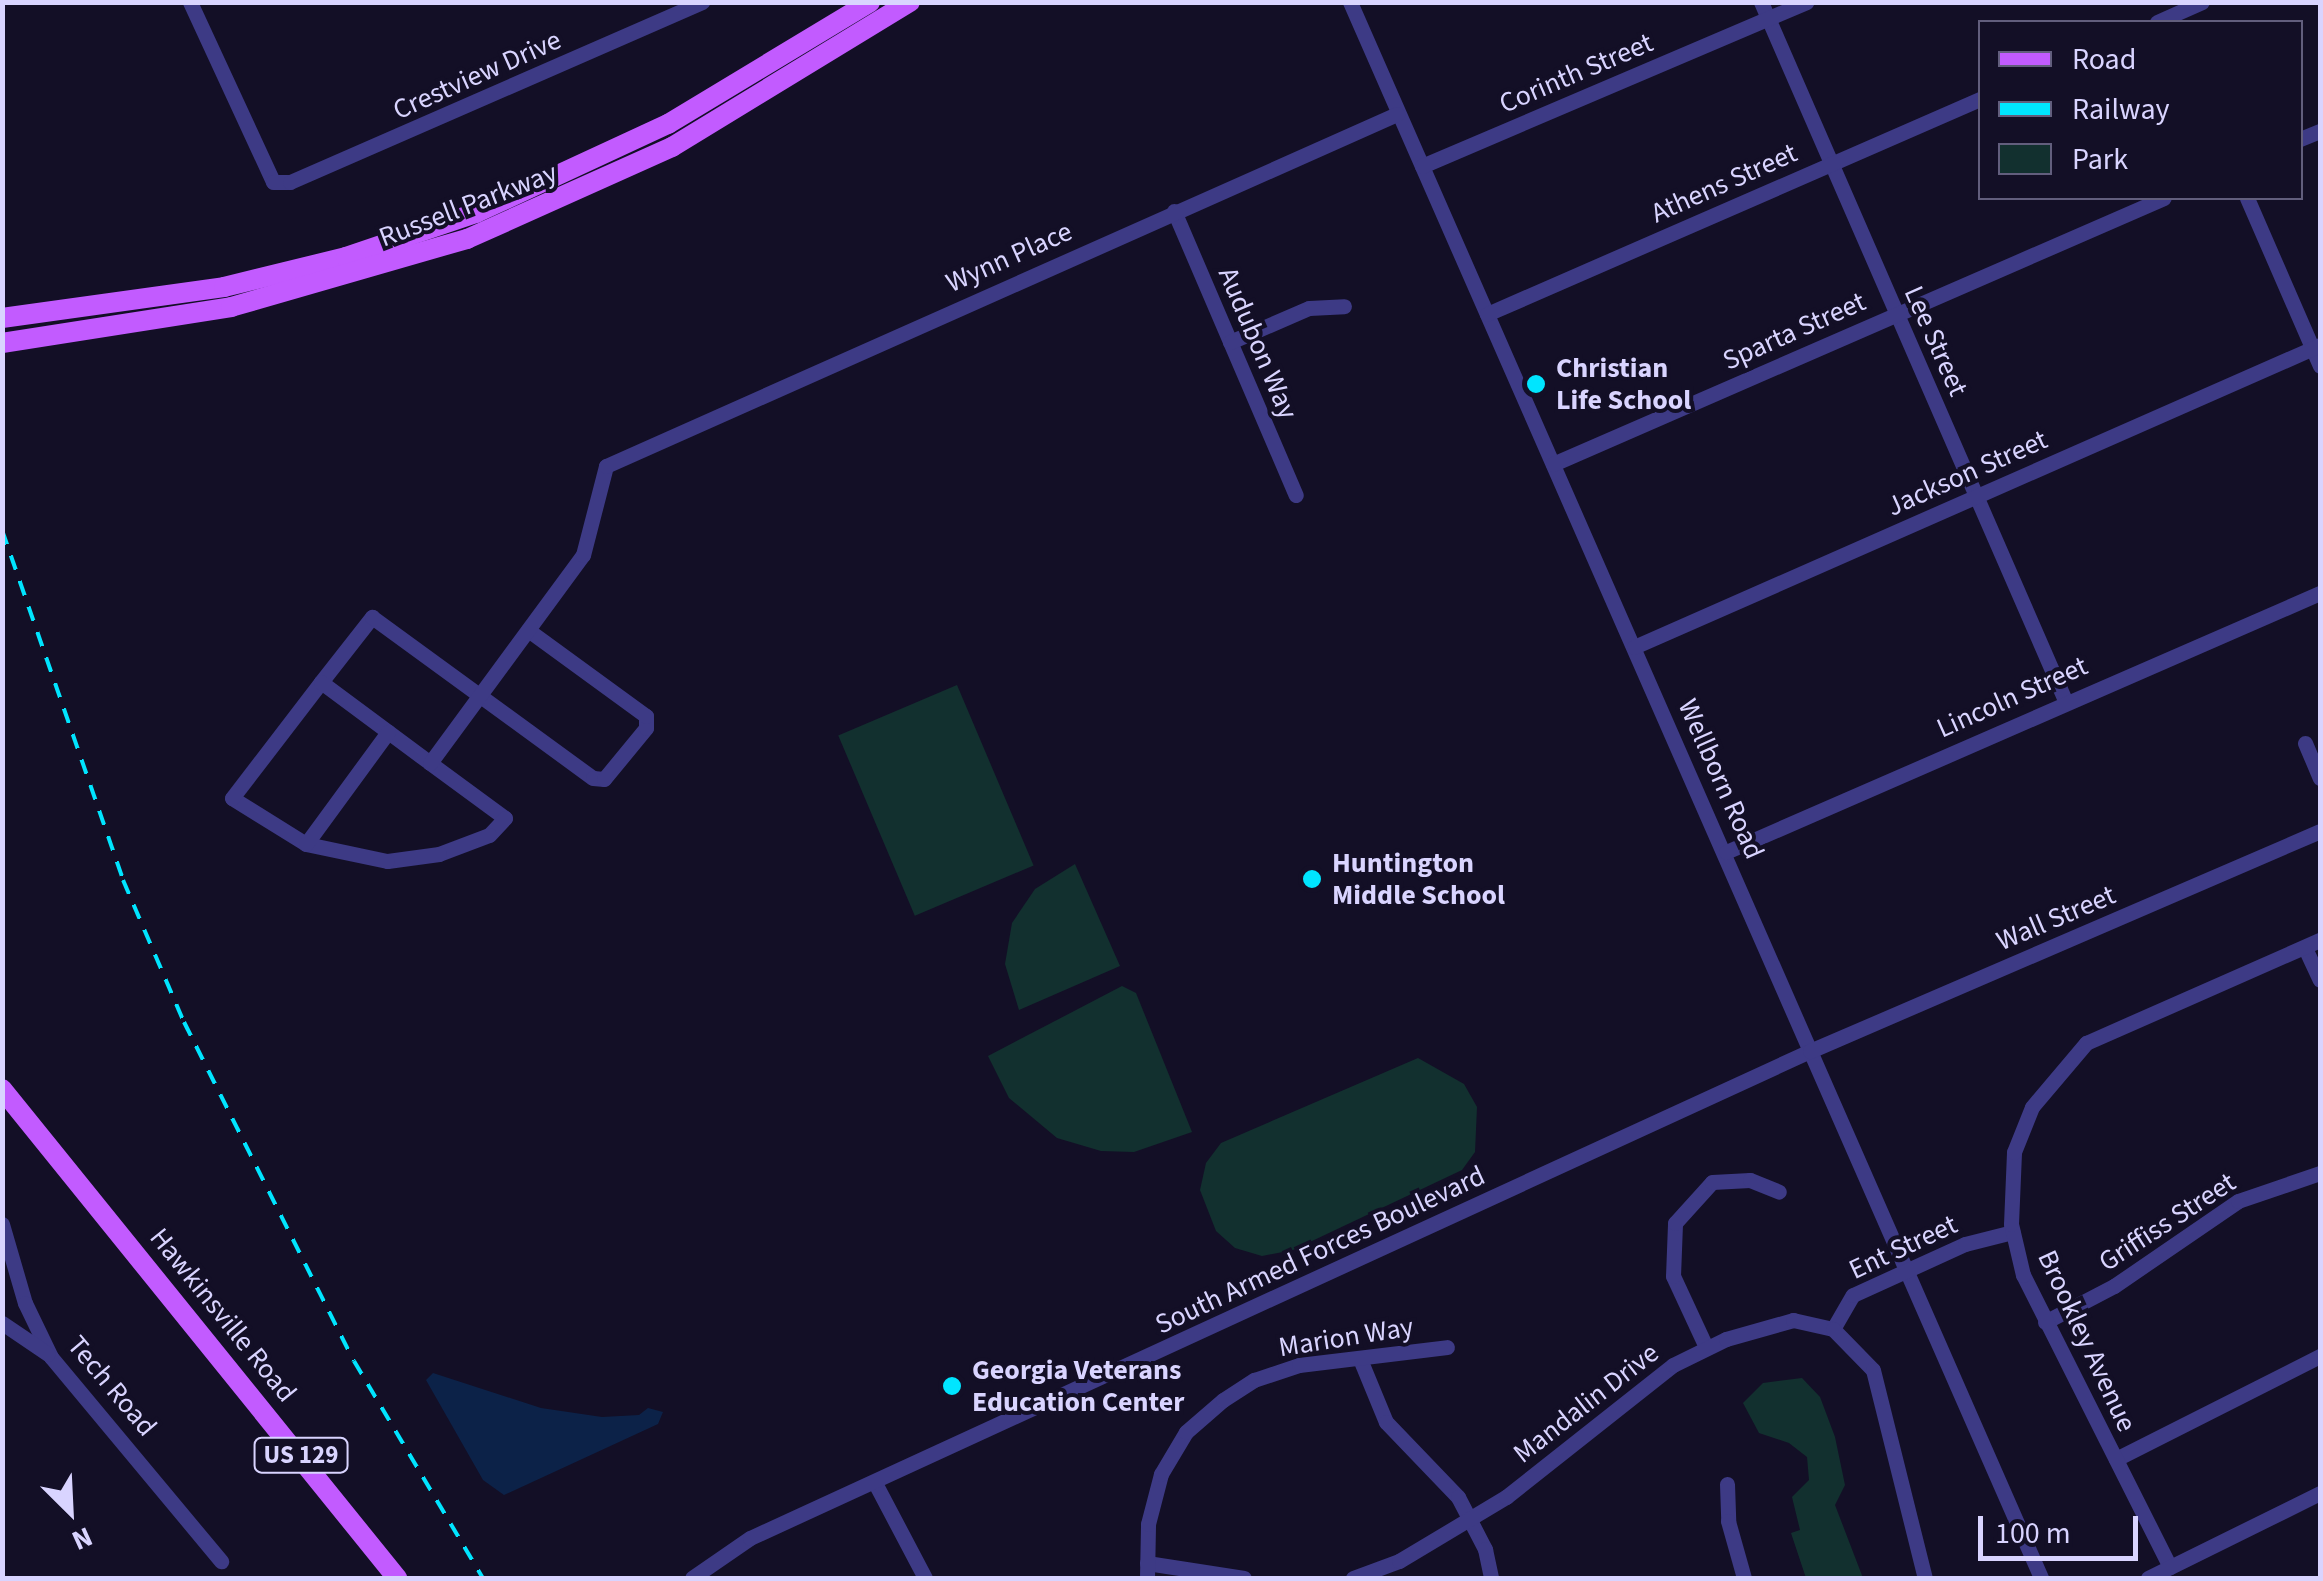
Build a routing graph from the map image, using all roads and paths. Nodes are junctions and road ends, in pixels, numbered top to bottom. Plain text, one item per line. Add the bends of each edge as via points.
1 (190, 2) edge
2 (702, 2) edge
3 (870, 2) edge
4 (910, 2) edge
5 (1350, 2) edge
6 (1761, 2) edge
7 (1806, 2) edge
8 (2202, 2) edge
9 (2165, 16) edge
10 (1768, 19) junction
11 (1978, 100) edge
12 (1397, 114) junction
13 (1831, 164) junction
14 (1422, 166) junction
15 (2159, 200) edge
16 (2249, 200) edge
17 (1174, 211) junction
18 (1344, 306) dead end
19 (1487, 314) junction
20 (1896, 314) junction
21 (2, 318) edge
22 (1230, 342) junction
23 (2, 343) edge
24 (2317, 347) edge
25 (2320, 366) edge
26 (1553, 464) junction
27 (1296, 494) dead end
28 (1976, 496) junction
29 (2320, 593) edge
30 (528, 630) junction
31 (1634, 647) junction
32 (321, 682) junction
33 (480, 695) junction
34 (2065, 700) junction
35 (388, 732) junction
36 (2305, 744) dead end
37 (430, 763) junction
38 (2320, 778) edge
39 (2320, 831) edge
40 (306, 844) junction
41 (1726, 852) junction
42 (2313, 944) edge
43 (2320, 980) edge
44 (1810, 1051) junction
45 (2, 1089) edge
46 (2320, 1173) edge
47 (1778, 1192) dead end
48 (2, 1224) edge
49 (2012, 1232) junction
50 (1907, 1270) junction
51 (2045, 1322) junction
52 (2, 1323) edge
53 (1833, 1328) junction
54 (1448, 1347) dead end
55 (1706, 1347) junction
56 (2320, 1356) edge
57 (52, 1357) junction
58 (1360, 1360) junction
59 (2116, 1459) junction
60 (874, 1483) junction
61 (1727, 1484) dead end
62 (2320, 1493) edge
63 (1470, 1518) junction
64 (221, 1561) dead end
65 (2170, 1567) junction
66 (1147, 1571) edge
67 (397, 1578) edge
68 (692, 1578) edge
69 (925, 1578) edge
70 (1244, 1578) edge
71 (1353, 1578) edge
72 (1491, 1578) edge
73 (1744, 1578) edge
74 (1924, 1578) edge
75 (2041, 1578) edge
76 (2148, 1578) edge

1 - 2 street, Crestview Drive via 271,179 290,182
3 - 21 main road, Russell Parkway via 668,124 461,218 224,287
4 - 23 main road, Russell Parkway via 672,146 467,239 231,307
5 - 12 street, Wellborn Road
6 - 10 street, Lee Street
7 - 10 street, Corinth Street
8 - 9 street
10 - 13 street, Lee Street
10 - 14 street, Corinth Street
11 - 13 street, Athens Street
12 - 14 street, Wellborn Road
12 - 17 street, Wynn Place
13 - 19 street, Athens Street
13 - 20 street, Lee Street
14 - 19 street, Wellborn Road
15 - 20 street, Sparta Street
16 - 24 street
17 - 22 street, Audubon Way
17 - 30 street, Wynn Place via 606,466 582,555
18 - 22 street via 1310,308
19 - 26 street, Wellborn Road
20 - 26 street, Sparta Street
20 - 28 street, Lee Street
22 - 27 street, Audubon Way
24 - 25 street
24 - 28 street, Jackson Street
26 - 31 street, Wellborn Road
28 - 31 street, Jackson Street
28 - 34 street, Lee Street
29 - 34 street, Lincoln Street
30 - 33 street, Wynn Place
30 - 33 street via 646,716 646,728 619,766 604,779 593,778
31 - 41 street, Wellborn Road
32 - 33 street via 372,616
32 - 35 street
32 - 40 street via 232,798
33 - 37 street, Wynn Place
34 - 41 street, Lincoln Street
35 - 37 street
35 - 40 street
36 - 38 street
37 - 40 street via 506,818 489,836 387,861
39 - 44 street, Wall Street
41 - 44 street, Wellborn Road
42 - 43 street
42 - 49 street, Brookley Avenue via 2100,1035 2074,1053 2018,1136 2009,1184
44 - 50 street, Wellborn Road
44 - 60 street, South Armed Forces Boulevard
45 - 67 main road, Hawkinsville Road / US 129
46 - 51 street, Griffiss Street via 2238,1201 2114,1286
47 - 55 street via 1731,1177 1712,1182 1674,1223 1673,1276
48 - 57 street, Tech Road via 25,1303
49 - 50 street, Ent Street
49 - 51 street, Brookley Avenue
50 - 53 street, Ent Street via 1853,1296
50 - 75 street, Wellborn Road
51 - 59 street, Brookley Avenue
52 - 57 street
53 - 55 street, Mandalin Drive via 1780,1321
53 - 74 street via 1857,1347 1879,1386 1908,1534
54 - 58 street, Marion Way
55 - 63 street, Mandalin Drive via 1656,1376 1516,1490
56 - 59 street
57 - 64 street, Tech Road
58 - 63 street via 1386,1422 1452,1489
58 - 66 street, Marion Way via 1276,1371 1194,1423 1152,1498
59 - 65 street, Brookley Avenue
60 - 68 street, South Armed Forces Boulevard via 750,1538
60 - 69 street
61 - 73 street via 1728,1522
62 - 65 street
63 - 71 street, Mandalin Drive via 1399,1561
63 - 72 street
65 - 76 street
66 - 70 street via 1198,1566

